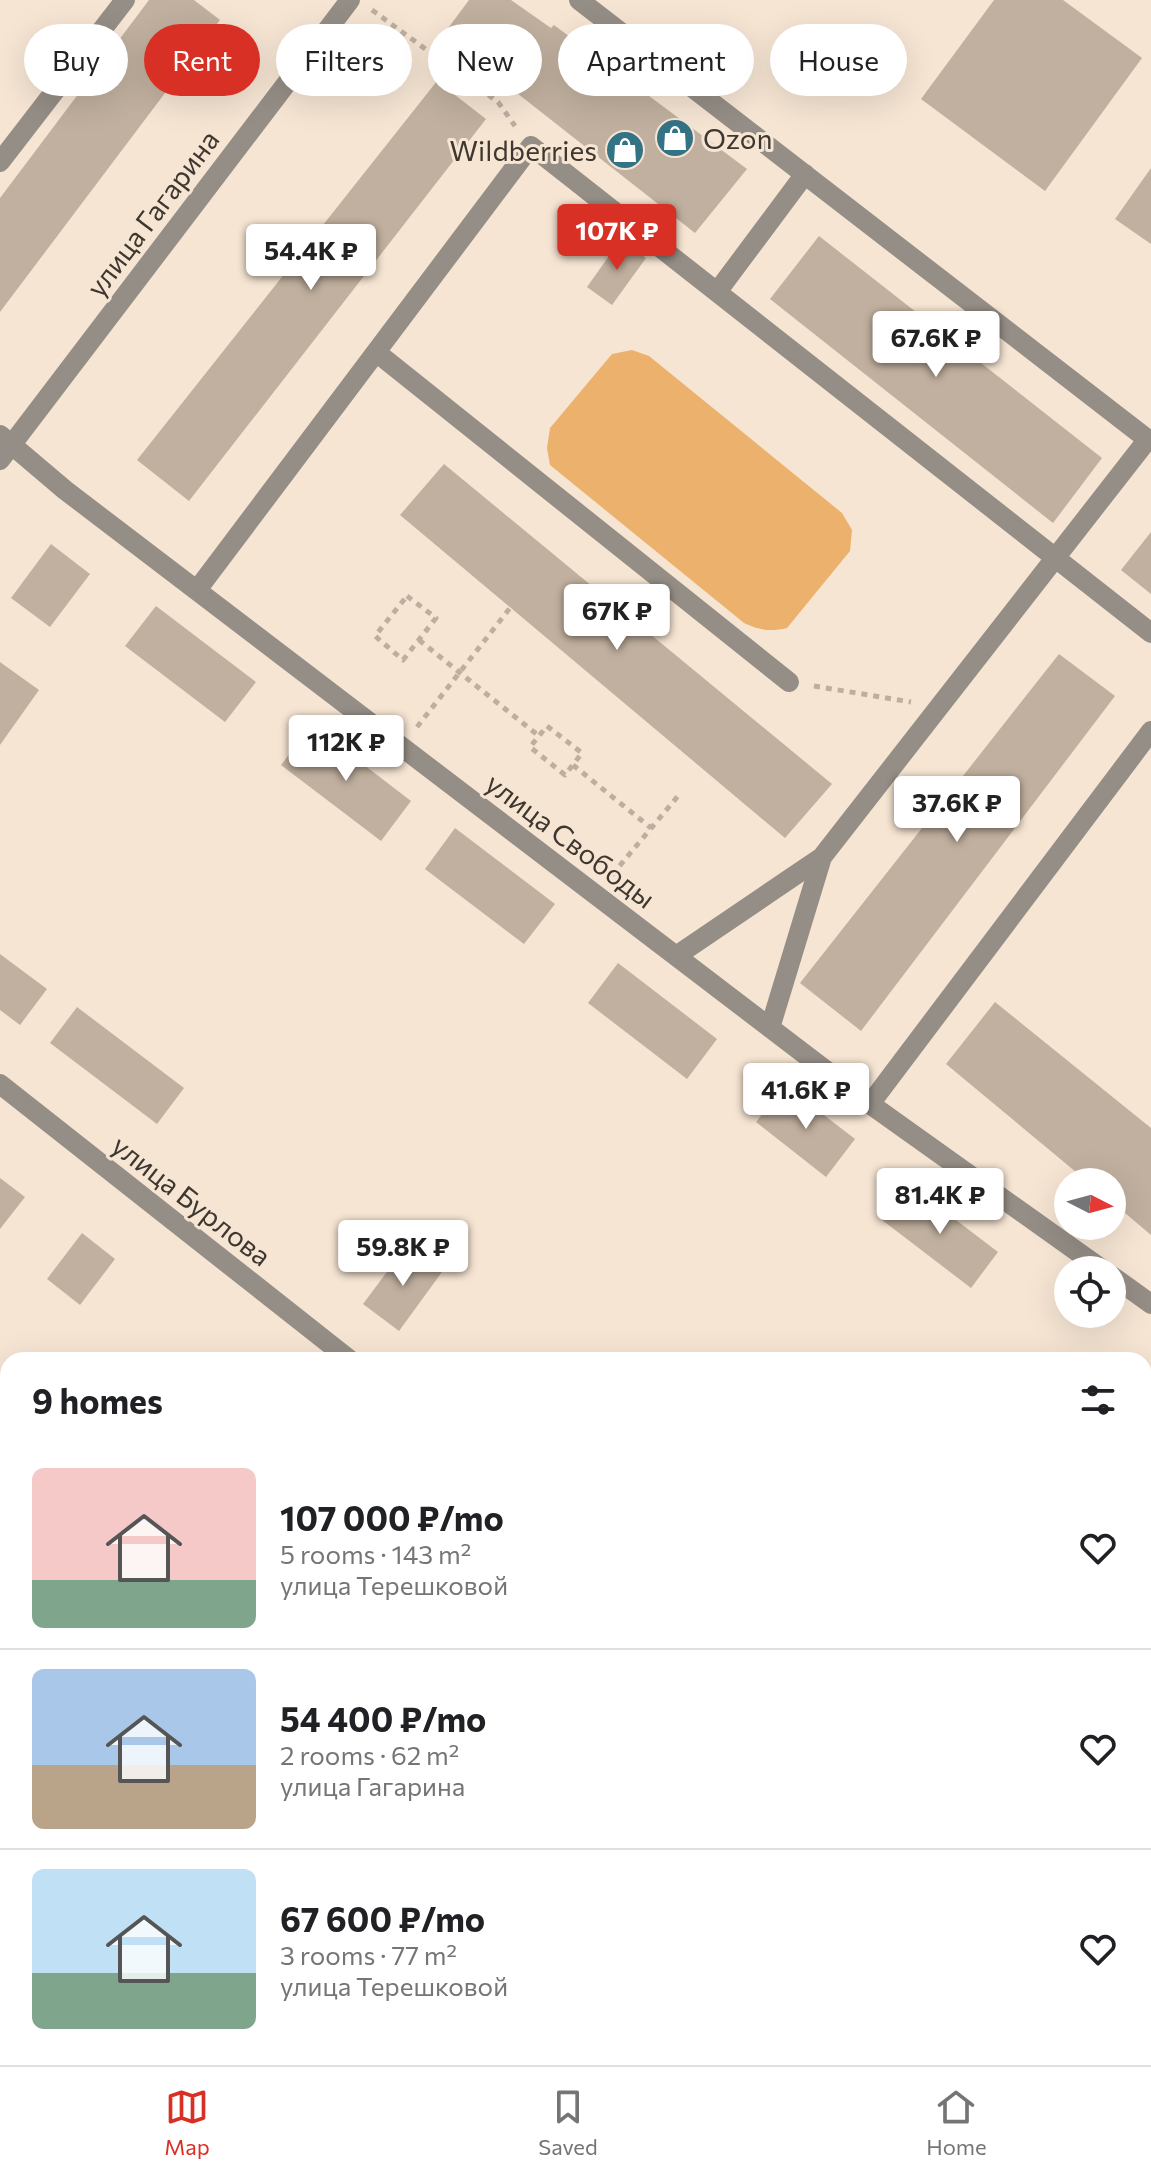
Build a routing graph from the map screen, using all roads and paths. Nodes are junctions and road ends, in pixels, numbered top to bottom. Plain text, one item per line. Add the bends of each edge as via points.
1 (125, 0) edge
2 (350, 0) edge
3 (579, 0) edge
4 (369, 8) dead end
5 (531, 146) junction
6 (0, 162) edge
7 (805, 174) junction
8 (717, 292) junction
9 (376, 352) junction
10 (1150, 441) edge
11 (4, 446) edge
12 (1055, 557) junction
13 (197, 590) junction
14 (510, 608) dead end
15 (1151, 633) edge
16 (419, 640) junction
17 (460, 673) junction
18 (789, 682) joint
19 (939, 706) junction
20 (1151, 731) edge
21 (539, 736) junction
22 (401, 746) junction
23 (573, 765) junction
24 (678, 796) dead end
25 (651, 828) junction
26 (822, 857) junction
27 (596, 895) junction
28 (676, 956) junction
29 (770, 1028) junction
30 (0, 1084) edge
31 (870, 1104) junction
32 (1083, 1256) edge
33 (1126, 1286) edge
34 (1151, 1304) edge
35 (340, 1352) edge

1 - 6 street
2 - 11 street, улица Гагарина
3 - 7 street
4 - 5 path via 498,102
5 - 8 street
5 - 9 street
7 - 8 street
7 - 10 street
8 - 12 street
9 - 13 street
9 - 18 street
10 - 12 street
11 - 13 street, улица Свободы
12 - 15 street
12 - 19 street
13 - 22 street, улица Свободы
14 - 17 path
16 - 16 path via 403,660 375,636 407,596 436,618
16 - 17 path
17 - 21 path
17 - 22 path
18 - 19 path
19 - 26 street
20 - 31 street
21 - 23 path via 530,747 565,775
21 - 23 path via 547,726 582,753
22 - 27 street, улица Свободы
23 - 25 path
24 - 25 path
25 - 27 path
26 - 28 street
26 - 29 street
27 - 28 street, улица Свободы
28 - 29 street, улица Свободы
29 - 31 street, улица Свободы
30 - 35 street, улица Бурлова
31 - 32 street, улица Свободы
33 - 34 street

